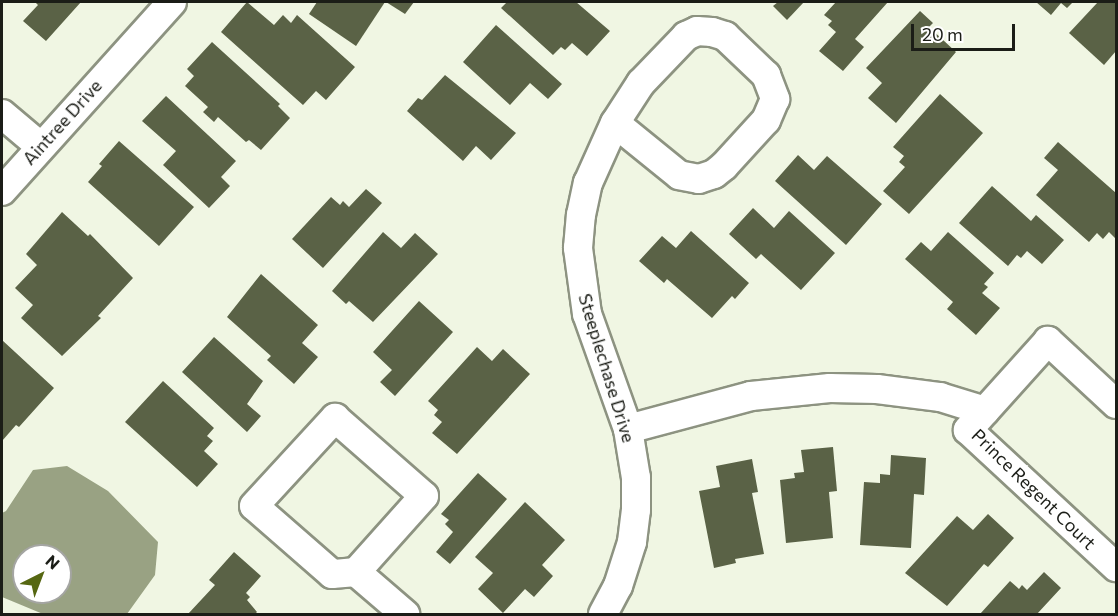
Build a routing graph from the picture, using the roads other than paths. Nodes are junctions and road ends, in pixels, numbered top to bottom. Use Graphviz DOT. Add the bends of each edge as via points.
graph roads {
  1 [pos="172,2"];
  2 [pos="2,114"];
  3 [pos="615,123"];
  4 [pos="40,146"];
  5 [pos="2,191"];
  6 [pos="1116,404"];
  7 [pos="985,411"];
  8 [pos="628,429"];
  9 [pos="1116,567"];
  10 [pos="356,572"];
  11 [pos="405,615"];
  12 [pos="603,615"];
  1 -- 4 [label="street, Aintree Drive"];
  2 -- 4 [label="street"];
  3 -- 3 [label="street, Steeplechase Drive" via="648,75 686,36 697,32 725,36 762,70 773,87 775,99 766,120 724,166 699,179 679,175"];
  3 -- 8 [label="street, Steeplechase Drive" via="588,183 580,215 578,248 587,314"];
  4 -- 5 [label="street, Aintree Drive"];
  6 -- 7 [label="street, Prince Regent Court" via="1048,341"];
  7 -- 8 [label="street, Prince Regent Court" via="940,397 830,388 751,396"];
  7 -- 9 [label="street, Prince Regent Court" via="968,430"];
  8 -- 12 [label="street, Steeplechase Drive" via="636,478 634,527 618,586"];
  10 -- 10 [label="street" via="332,574 254,506 335,418 424,496"];
  10 -- 11 [label="street"];
}
